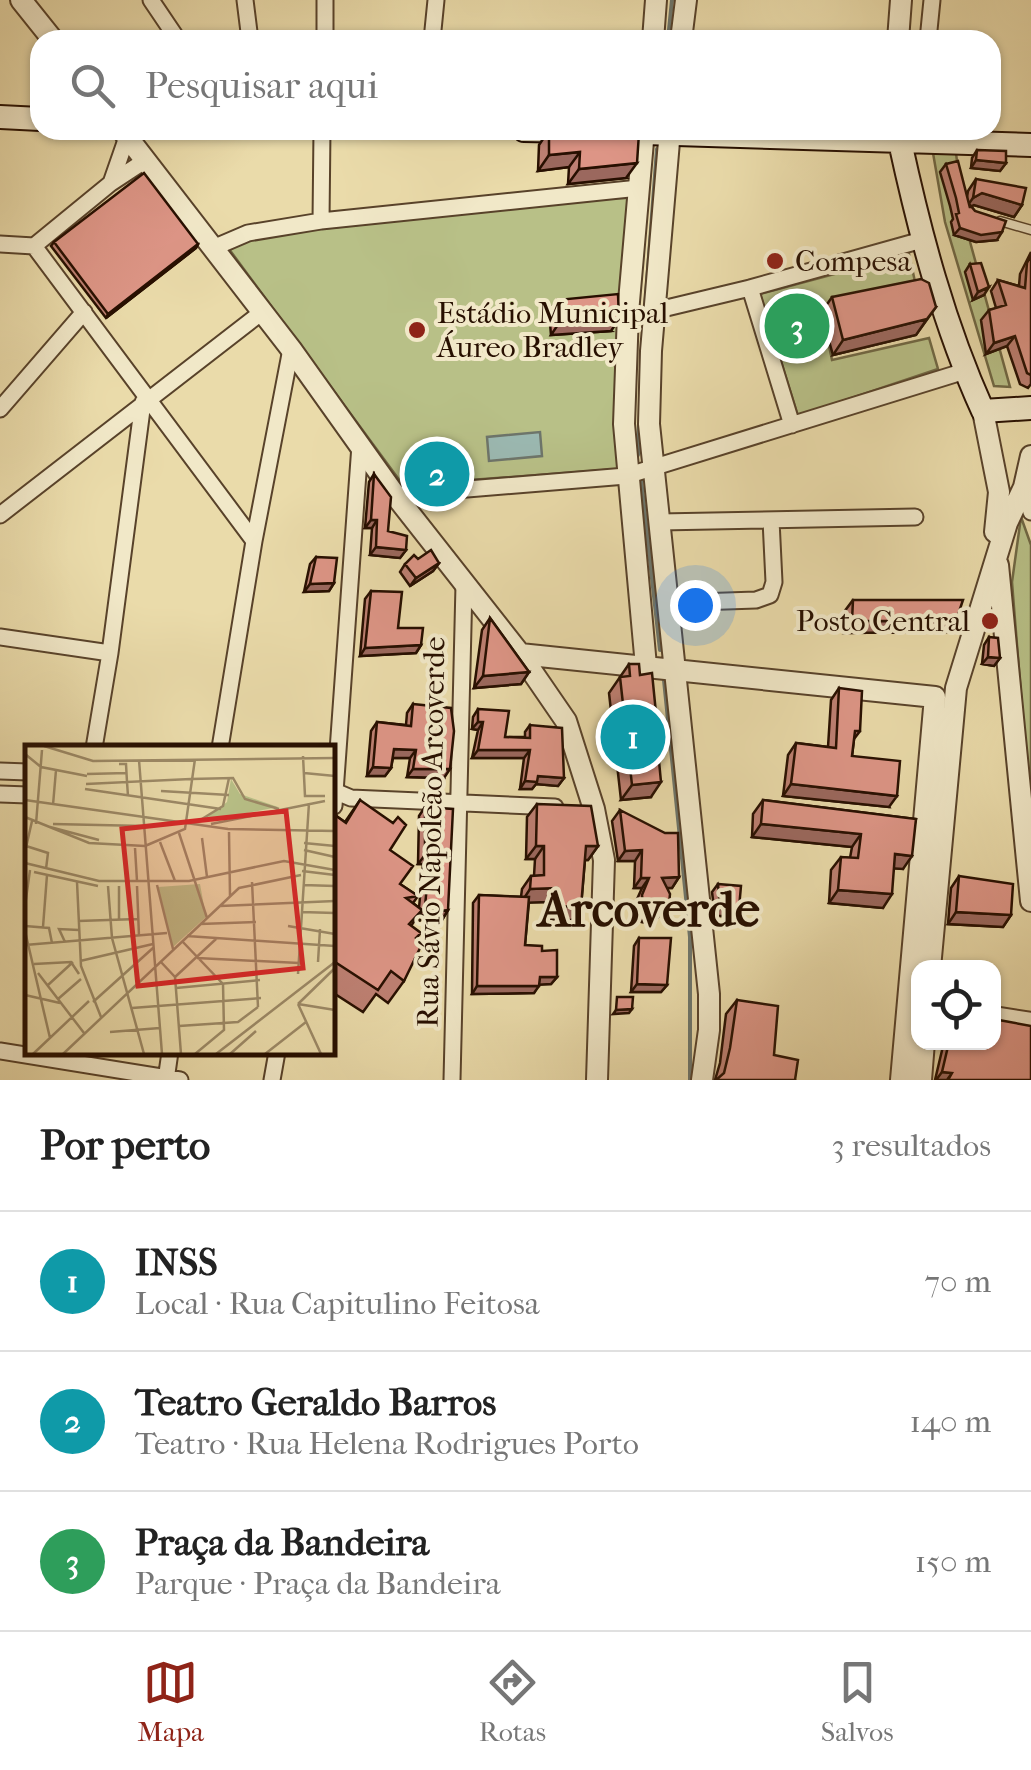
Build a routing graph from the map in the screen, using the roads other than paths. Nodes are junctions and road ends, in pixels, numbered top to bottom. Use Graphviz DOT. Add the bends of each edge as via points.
graph roads {
  1 [pos="22,0"];
  2 [pos="151,0"];
  3 [pos="245,0"];
  4 [pos="326,0"];
  5 [pos="436,0"];
  6 [pos="656,0"];
  7 [pos="686,0"];
  8 [pos="901,0"];
  9 [pos="932,0"];
  10 [pos="44,30"];
  11 [pos="171,30"];
  12 [pos="249,30"];
  13 [pos="325,30"];
  14 [pos="433,30"];
  15 [pos="654,30"];
  16 [pos="682,30"];
  17 [pos="899,30"];
  18 [pos="929,30"];
  19 [pos="0,117"];
  20 [pos="30,118"];
  21 [pos="122,140"];
  22 [pos="130,140"];
  23 [pos="322,140"];
  24 [pos="643,140"];
  25 [pos="668,140"];
  26 [pos="900,140"];
  27 [pos="967,140"];
  28 [pos="1031,146"];
  29 [pos="146,160"];
  30 [pos="110,183"];
  31 [pos="639,188"];
  32 [pos="987,217"];
  33 [pos="321,221"];
  34 [pos="1031,230"];
  35 [pos="922,240"];
  36 [pos="0,244"];
  37 [pos="34,246"];
  38 [pos="213,248"];
  39 [pos="750,288"];
  40 [pos="654,310"];
  41 [pos="84,312"];
  42 [pos="262,312"];
  43 [pos="292,350"];
  44 [pos="964,370"];
  45 [pos="146,400"];
  46 [pos="1031,408"];
  47 [pos="0,409"];
  48 [pos="983,411"];
  49 [pos="792,425"];
  50 [pos="360,445"];
  51 [pos="1031,456"];
  52 [pos="653,469"];
  53 [pos="626,476"];
  54 [pos="1024,487"];
  55 [pos="395,494"];
  56 [pos="1031,512"];
  57 [pos="0,515"];
  58 [pos="914,517"];
  59 [pos="771,520"];
  60 [pos="660,522"];
  61 [pos="254,542"];
  62 [pos="997,556"];
  63 [pos="464,585"];
  64 [pos="667,604"];
  65 [pos="0,637"];
  66 [pos="110,654"];
  67 [pos="520,654"];
  68 [pos="646,666"];
  69 [pos="674,668"];
  70 [pos="935,697"];
  71 [pos="950,726"];
  72 [pos="95,745"];
  73 [pos="220,745"];
  74 [pos="0,771"];
  75 [pos="25,772"];
  76 [pos="0,794"];
  77 [pos="25,795"];
  78 [pos="337,798"];
  79 [pos="460,804"];
  80 [pos="594,808"];
  81 [pos="933,816"];
  82 [pos="1031,901"];
  83 [pos="930,960"];
  84 [pos="1001,1018"];
  85 [pos="1031,1023"];
  86 [pos="923,1050"];
  87 [pos="0,1051"];
  88 [pos="25,1054"];
  89 [pos="276,1055"];
  90 [pos="42,1056"];
  91 [pos="171,1079"];
  92 [pos="272,1080"];
  93 [pos="452,1080"];
  94 [pos="596,1080"];
  95 [pos="702,1080"];
  96 [pos="901,1080"];
  97 [pos="921,1080"];
  1 -- 10 [label="street"];
  2 -- 11 [label="street"];
  3 -- 12 [label="street"];
  4 -- 13 [label="street"];
  5 -- 14 [label="street"];
  6 -- 15 [label="street"];
  7 -- 16 [label="street"];
  8 -- 17 [label="street"];
  9 -- 18 [label="street"];
  19 -- 20 [label="main road"];
  21 -- 30 [label="street"];
  22 -- 29 [label="street"];
  23 -- 33 [label="street"];
  24 -- 31 [label="street"];
  25 -- 40 [label="street"];
  26 -- 35 [label="main road"];
  27 -- 28 [label="main road"];
  29 -- 30 [label="street"];
  29 -- 38 [label="street"];
  30 -- 37 [label="street"];
  31 -- 33 [label="street"];
  31 -- 53 [label="street" via="624,386"];
  32 -- 34 [label="lane"];
  33 -- 38 [label="street" via="248,233"];
  35 -- 39 [label="street"];
  35 -- 44 [label="main road"];
  36 -- 37 [label="street"];
  37 -- 41 [label="street"];
  38 -- 42 [label="street"];
  39 -- 40 [label="street"];
  39 -- 49 [label="street"];
  40 -- 52 [label="street" via="648,392"];
  41 -- 45 [label="street"];
  41 -- 47 [label="street"];
  42 -- 43 [label="street"];
  42 -- 45 [label="street"];
  43 -- 50 [label="street"];
  43 -- 61 [label="street"];
  44 -- 48 [label="main road"];
  44 -- 49 [label="street"];
  45 -- 57 [label="street"];
  45 -- 61 [label="street"];
  45 -- 66 [label="street"];
  46 -- 48 [label="main road"];
  48 -- 70 [label="street" via="998,520 967,623"];
  49 -- 52 [label="street"];
  50 -- 55 [label="street"];
  50 -- 78 [label="street"];
  51 -- 54 [label="street"];
  52 -- 53 [label="street"];
  52 -- 60 [label="street"];
  53 -- 55 [label="street"];
  53 -- 68 [label="street"];
  54 -- 56 [label="street"];
  54 -- 62 [label="street"];
  55 -- 63 [label="street"];
  58 -- 59 [label="street"];
  59 -- 60 [label="street"];
  59 -- 64 [label="street" via="770,596"];
  60 -- 64 [label="street"];
  61 -- 73 [label="street"];
  62 -- 71 [label="street"];
  62 -- 82 [label="street"];
  63 -- 67 [label="street"];
  63 -- 79 [label="street, Rua Sávio Napoleão Arcoverde"];
  64 -- 69 [label="street"];
  65 -- 66 [label="street"];
  66 -- 72 [label="street"];
  67 -- 68 [label="street"];
  67 -- 80 [label="street" via="566,721"];
  68 -- 69 [label="street"];
  69 -- 70 [label="street"];
  69 -- 95 [label="street" via="708,994"];
  70 -- 71 [label="street"];
  70 -- 81 [label="street"];
  71 -- 81 [label="street"];
  74 -- 75 [label="street"];
  76 -- 77 [label="street"];
  78 -- 79 [label="street"];
  79 -- 80 [label="street"];
  79 -- 93 [label="street, Rua Sávio Napoleão Arcoverde"];
  80 -- 94 [label="street" via="604,860"];
  81 -- 83 [label="street"];
  81 -- 96 [label="street"];
  84 -- 85 [label="street"];
  86 -- 97 [label="street"];
  87 -- 88 [label="street"];
  89 -- 92 [label="street"];
  90 -- 91 [label="street"];
}
